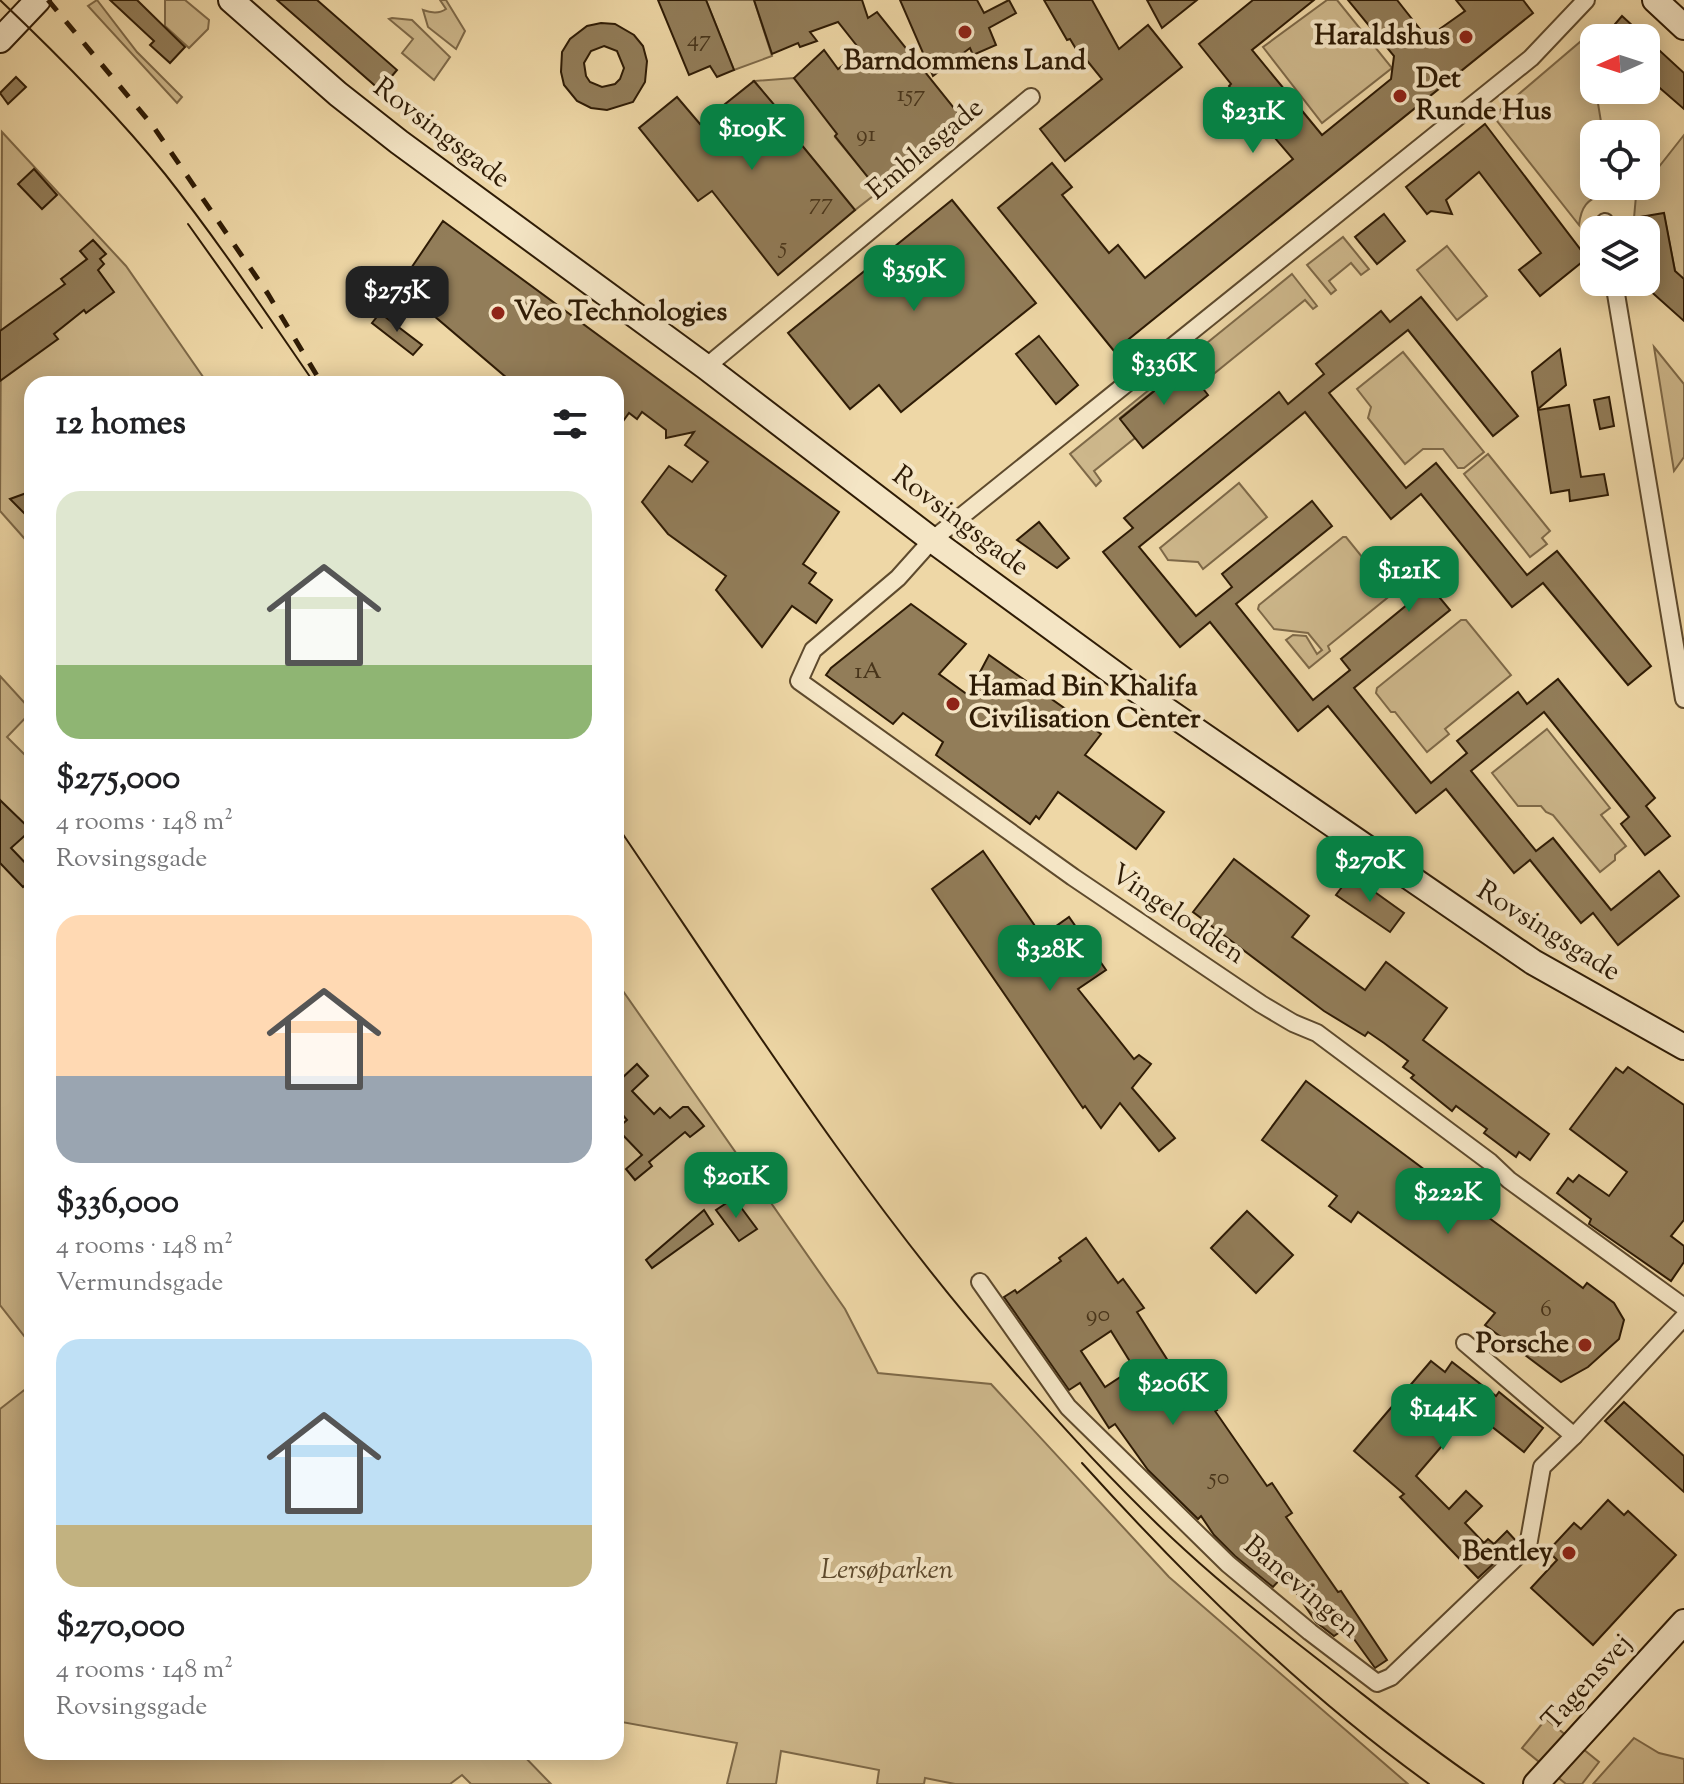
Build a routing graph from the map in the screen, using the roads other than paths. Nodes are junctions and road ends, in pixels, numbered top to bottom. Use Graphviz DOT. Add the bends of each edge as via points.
graph roads {
  1 [pos="38,0"];
  2 [pos="231,0"];
  3 [pos="1586,0"];
  4 [pos="1655,0"];
  5 [pos="1684,27"];
  6 [pos="0,40"];
  7 [pos="1031,97"];
  8 [pos="1616,296"];
  9 [pos="706,367"];
  10 [pos="932,540"];
  11 [pos="1684,699"];
  12 [pos="1684,1047"];
  13 [pos="980,1282"];
  14 [pos="1684,1307"];
  15 [pos="1684,1317"];
  16 [pos="1465,1343"];
  17 [pos="1574,1436"];
  18 [pos="1684,1622"];
  19 [pos="1536,1784"];
  1 -- 6 [label="street"];
  2 -- 9 [label="street, Rovsingsgade" via="399,142"];
  3 -- 10 [label="street" via="1531,58"];
  4 -- 5 [label="street"];
  7 -- 9 [label="street, Emblasgade"];
  8 -- 11 [label="street"];
  9 -- 10 [label="street, Rovsingsgade"];
  10 -- 12 [label="street, Rovsingsgade" via="1161,707 1533,962"];
  10 -- 14 [label="street, Vingelodden" via="898,578 813,650 799,681 1073,877 1293,1023 1317,1033"];
  13 -- 17 [label="street, Banevingen" via="1068,1407 1228,1564 1377,1683 1391,1677 1528,1546 1542,1467"];
  15 -- 17 [label="street, Banevingen"];
  16 -- 17 [label="street"];
  18 -- 19 [label="street, Tagensvej"];
}
